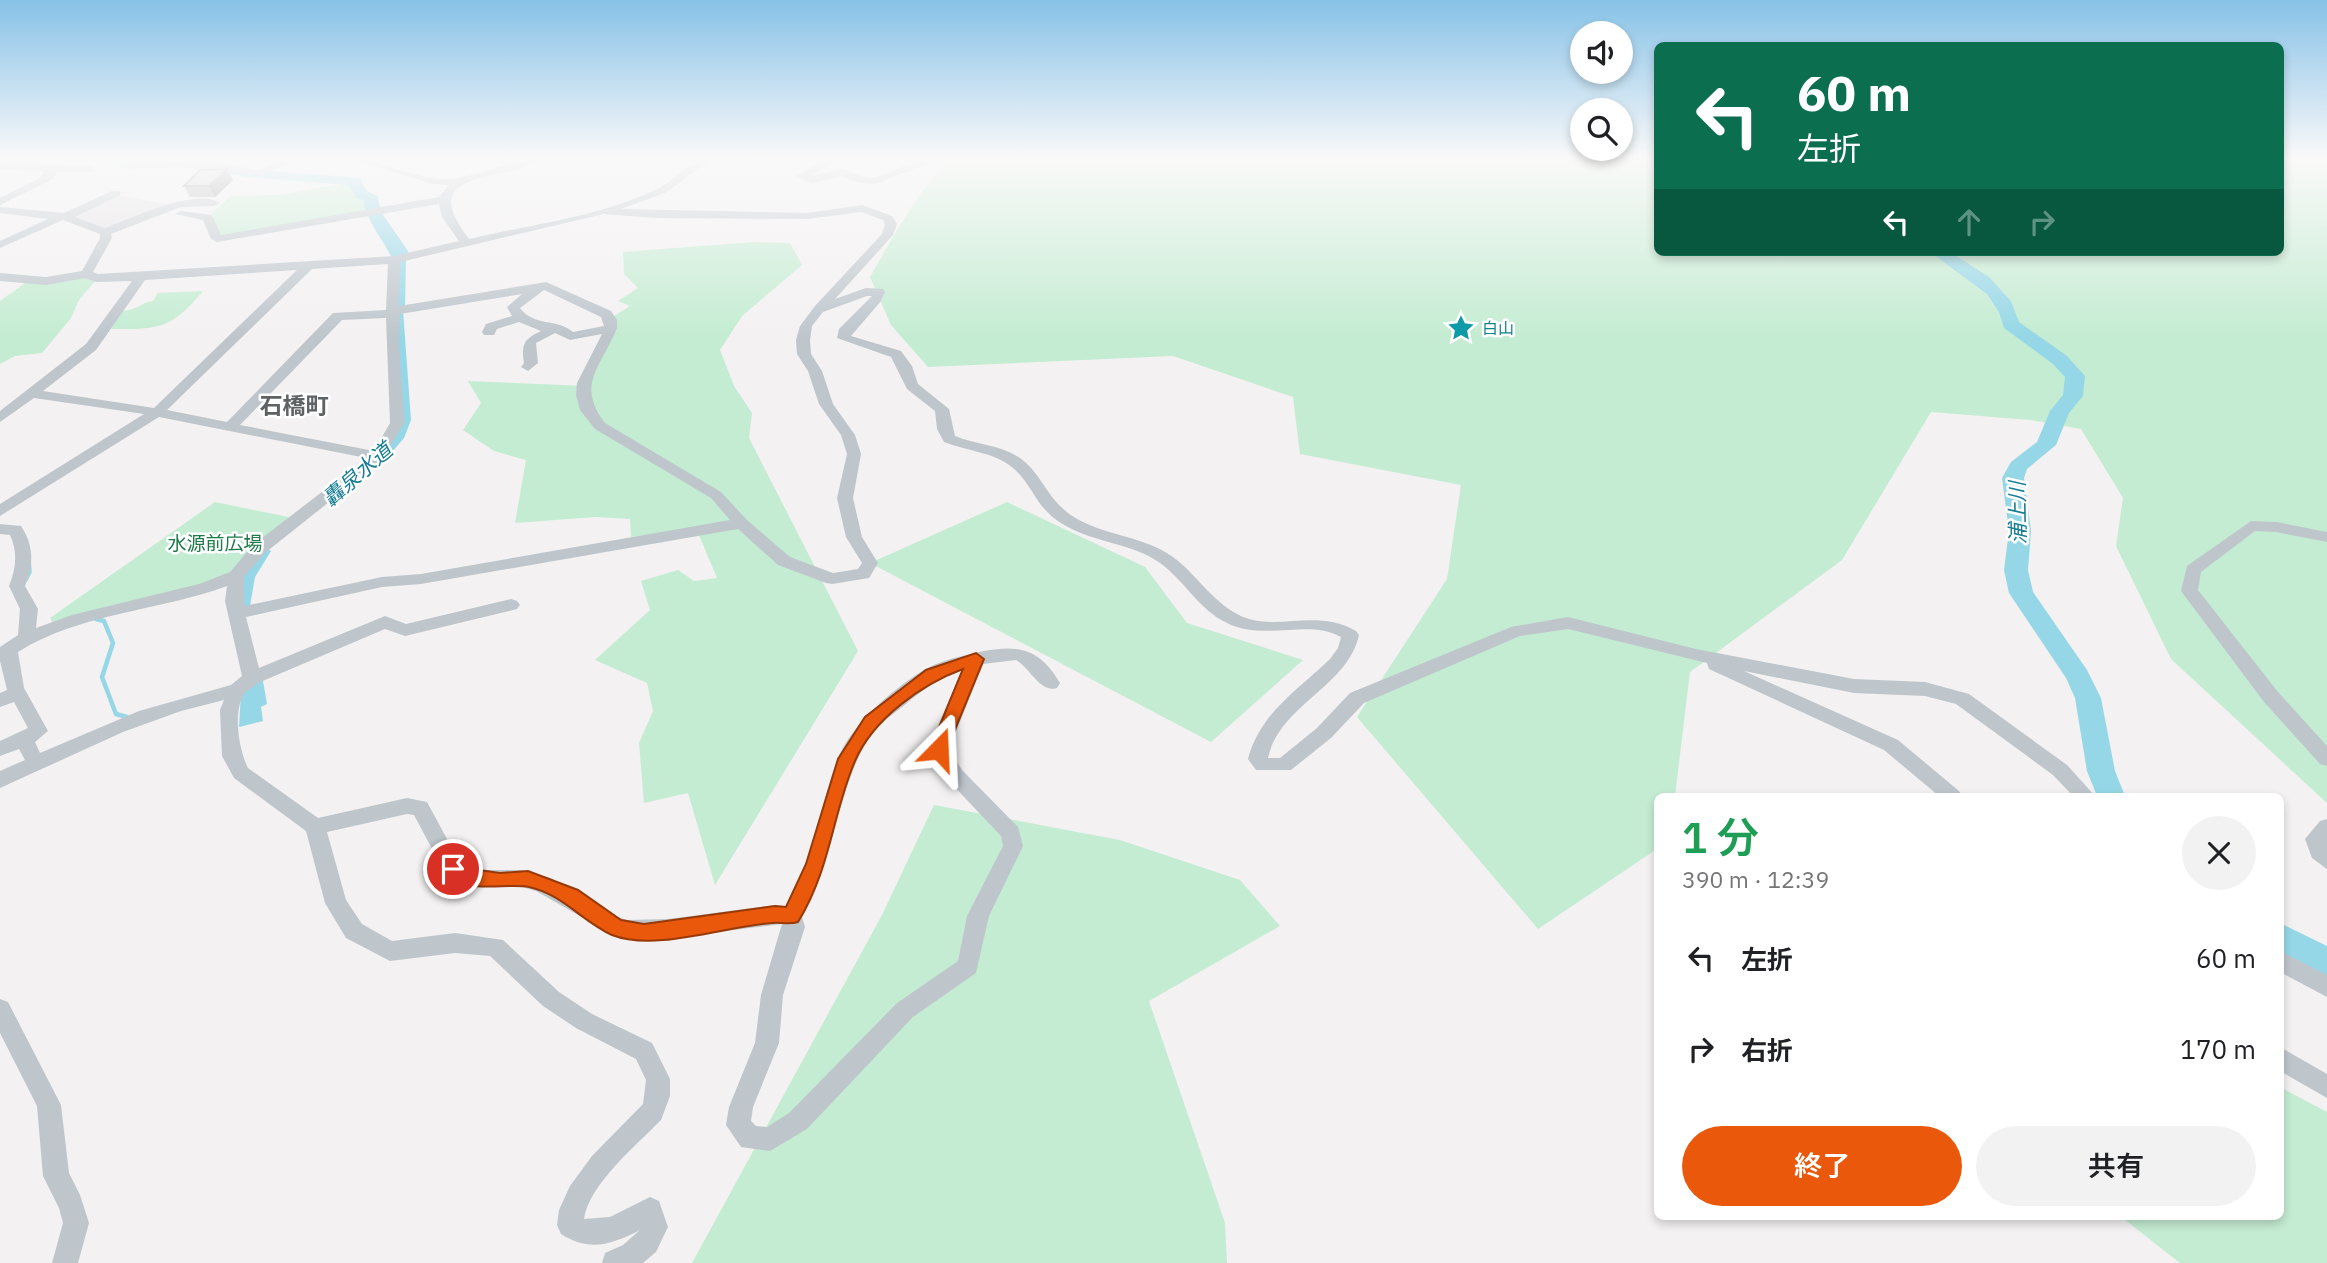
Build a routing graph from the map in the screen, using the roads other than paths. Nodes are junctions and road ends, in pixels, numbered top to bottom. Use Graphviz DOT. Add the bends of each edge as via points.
graph roads {
  1 [pos="59,219"];
  2 [pos="69,219"];
  3 [pos="141,219"];
  4 [pos="209,219"];
  5 [pos="333,219"];
  6 [pos="450,219"];
  7 [pos="571,219"];
  8 [pos="888,219"];
  9 [pos="43,226"];
  10 [pos="18,228"];
  11 [pos="106,232"];
  12 [pos="467,244"];
  13 [pos="5,248"];
  14 [pos="394,260"];
  15 [pos="307,267"];
  16 [pos="86,274"];
  17 [pos="0,277"];
  18 [pos="141,277"];
  19 [pos="537,288"];
  20 [pos="819,309"];
  21 [pos="394,313"];
  22 [pos="521,317"];
  23 [pos="611,328"];
  24 [pos="550,331"];
  25 [pos="489,332"];
  26 [pos="527,367"];
  27 [pos="32,394"];
  28 [pos="156,413"];
  29 [pos="0,418"];
  30 [pos="230,427"];
  31 [pos="378,456"];
  32 [pos="0,511"];
  33 [pos="741,523"];
  34 [pos="0,529"];
  35 [pos="2327,537"];
  36 [pos="236,576"];
  37 [pos="511,605"];
  38 [pos="237,613"];
  39 [pos="27,639"];
  40 [pos="5,654"];
  41 [pos="1696,655"];
  42 [pos="976,659"];
  43 [pos="1051,683"];
  44 [pos="244,684"];
  45 [pos="9,697"];
  46 [pos="24,739"];
  47 [pos="0,749"];
  48 [pos="2327,759"];
  49 [pos="36,763"];
  50 [pos="0,780"];
  51 [pos="1948,793"];
  52 [pos="2082,793"];
  53 [pos="315,827"];
  54 [pos="2327,827"];
  55 [pos="2327,860"];
  56 [pos="791,916"];
  57 [pos="2284,963"];
  58 [pos="2327,986"];
  59 [pos="0,1009"];
  60 [pos="2284,1060"];
  61 [pos="2327,1087"];
  62 [pos="65,1263"];
  63 [pos="615,1263"];
  1 -- 9 [label="street"];
  2 -- 11 [label="street"];
  3 -- 11 [label="street"];
  4 -- 5 [label="street" via="217,239"];
  6 -- 12 [label="street"];
  7 -- 12 [label="street"];
  8 -- 20 [label="street" via="887,235"];
  9 -- 10 [label="street"];
  9 -- 13 [label="street"];
  11 -- 16 [label="street"];
  12 -- 14 [label="street"];
  14 -- 15 [label="street"];
  14 -- 21 [label="street"];
  15 -- 18 [label="street"];
  15 -- 28 [label="street"];
  16 -- 17 [label="street" via="46,281"];
  16 -- 18 [label="street"];
  18 -- 27 [label="street" via="91,347"];
  19 -- 21 [label="street"];
  19 -- 22 [label="street" via="513,307"];
  19 -- 23 [label="street" via="554,288 606,314"];
  20 -- 33 [label="street" via="806,326 804,354 826,404 848,435 854,454 845,498 854,537 870,563 863,574 832,579 784,561"];
  20 -- 41 [label="street" via="866,292 879,292 844,332 844,338 896,354 912,386 942,409 949,439 1016,462 1045,503 1076,525 1164,558 1218,611 1242,624 1327,625 1350,635 1350,644 1335,665 1285,708 1268,730 1259,746 1258,759 1263,765 1284,765 1357,698 1517,631 1568,623"];
  21 -- 30 [label="street" via="338,316"];
  21 -- 31 [label="street" via="397,424"];
  22 -- 24 [label="street"];
  22 -- 25 [label="street" via="491,327"];
  23 -- 24 [label="street" via="570,336"];
  23 -- 33 [label="street" via="585,378 583,400 589,415 620,439 691,477 716,495"];
  24 -- 26 [label="street" via="531,341"];
  27 -- 28 [label="street" via="78,397"];
  27 -- 29 [label="street"];
  28 -- 30 [label="street"];
  28 -- 32 [label="street"];
  30 -- 31 [label="street"];
  31 -- 36 [label="street" via="259,549"];
  33 -- 38 [label="street" via="382,582"];
  34 -- 39 [label="street" via="19,534 26,568 18,586 29,609"];
  35 -- 48 [label="street" via="2251,526 2193,570 2189,591 2270,697"];
  36 -- 38 [label="street"];
  36 -- 39 [label="street" via="72,621"];
  37 -- 44 [label="street" via="405,630 385,622"];
  38 -- 44 [label="street"];
  39 -- 40 [label="street"];
  40 -- 45 [label="street"];
  41 -- 51 [label="street" via="1891,745"];
  41 -- 52 [label="street" via="1854,685 1925,689 1962,699 2060,770"];
  42 -- 43 [label="street" via="1013,652 1032,659"];
  42 -- 56 [label="street" via="932,674 871,722 847,759 816,864"];
  42 -- 56 [label="street" via="939,749 955,775 1011,833 1013,846 978,916 968,966 905,1010 798,1121 770,1139 750,1138 738,1125 741,1107 768,1043 772,995 794,927"];
  44 -- 49 [label="street" via="127,721"];
  44 -- 53 [label="street" via="229,710 232,756 241,773"];
  45 -- 46 [label="street" via="39,731"];
  46 -- 47 [label="street"];
  46 -- 49 [label="street"];
  49 -- 50 [label="street"];
  53 -- 56 [label="street" via="407,806 420,808 453,869 461,875 500,881 528,879 571,896 617,928 644,932 775,914"];
  53 -- 63 [label="street" via="336,903 354,931 390,951 455,943 495,947 551,999 644,1051 657,1079 652,1111 578,1194 570,1211 570,1225 581,1234 599,1235 649,1210 656,1219 655,1230 644,1246"];
  54 -- 55 [label="street" via="2315,839"];
  57 -- 58 [label="street"];
  59 -- 62 [label="street" via="50,1105 56,1176 76,1223"];
  60 -- 61 [label="street"];
}
